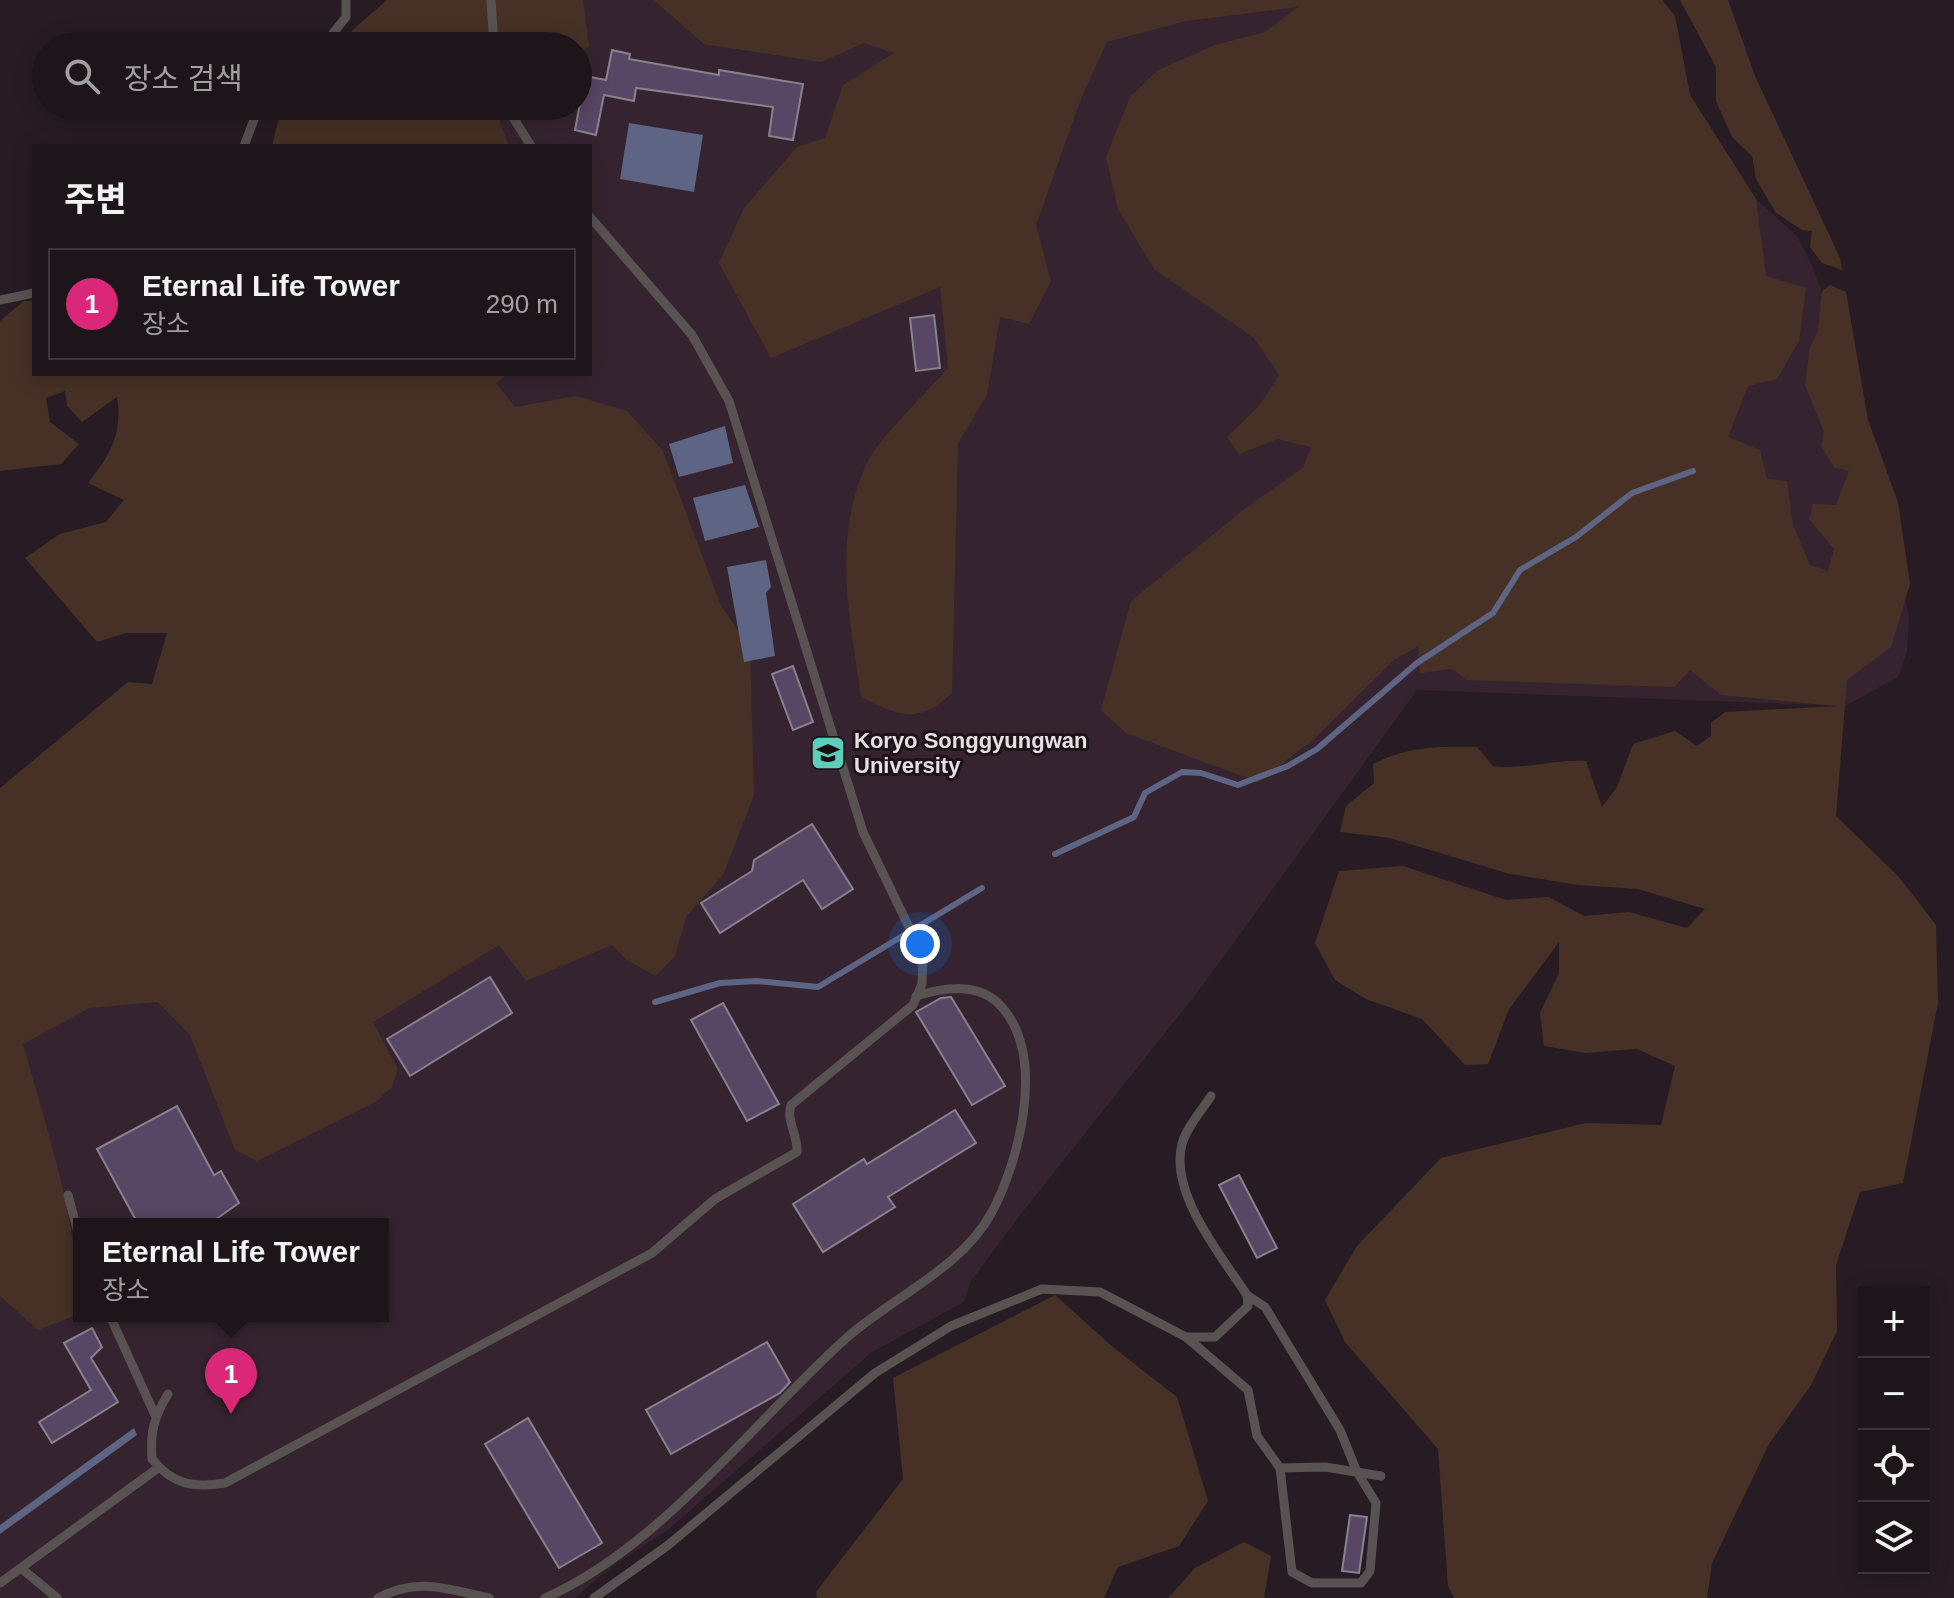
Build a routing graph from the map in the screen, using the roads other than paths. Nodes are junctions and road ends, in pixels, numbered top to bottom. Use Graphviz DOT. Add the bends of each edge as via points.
graph roads {
  1 [pos="346,0"];
  2 [pos="491,0"];
  3 [pos="334,32"];
  4 [pos="493,32"];
  5 [pos="254,120"];
  6 [pos="515,120"];
  7 [pos="245,144"];
  8 [pos="530,144"];
  9 [pos="592,219"];
  10 [pos="32,293"];
  11 [pos="0,300"];
  12 [pos="916,996"];
  13 [pos="1211,1096"];
  14 [pos="68,1195"];
  15 [pos="74,1218"];
  16 [pos="1247,1295"];
  17 [pos="113,1322"];
  18 [pos="1186,1337"];
  19 [pos="168,1394"];
  20 [pos="155,1415"];
  21 [pos="158,1468"];
  22 [pos="1280,1468"];
  23 [pos="1357,1472"];
  24 [pos="1381,1476"];
  25 [pos="21,1568"];
  26 [pos="0,1583"];
  27 [pos="57,1598"];
  28 [pos="378,1598"];
  29 [pos="489,1598"];
  30 [pos="545,1598"];
  31 [pos="594,1598"];
  1 -- 3 [label="lane" via="346,17"];
  2 -- 4 [label="lane"];
  5 -- 7 [label="lane"];
  6 -- 8 [label="lane"];
  9 -- 12 [label="lane" via="692,335 729,401 863,832 923,956"];
  10 -- 11 [label="lane"];
  12 -- 21 [label="lane" via="913,1005 791,1105 788,1117 797,1152 715,1199 652,1253 225,1483 177,1482"];
  12 -- 30 [label="lane" via="949,986 982,992 1008,1013 1020,1042 1027,1092 1019,1139 992,1212 963,1251 843,1341 659,1522 573,1586"];
  13 -- 16 [label="lane" via="1182,1144 1183,1178 1193,1212"];
  14 -- 15 [label="lane"];
  16 -- 18 [label="lane" via="1248,1306 1215,1337"];
  16 -- 23 [label="lane" via="1265,1307 1340,1430"];
  17 -- 20 [label="lane"];
  18 -- 22 [label="lane" via="1248,1390 1257,1436"];
  18 -- 31 [label="lane" via="1100,1292 1042,1289 951,1326 875,1373 667,1546"];
  19 -- 20 [label="lane"];
  20 -- 21 [label="lane" via="151,1447"];
  21 -- 25 [label="lane"];
  22 -- 23 [label="lane"];
  22 -- 23 [label="lane" via="1292,1572 1312,1583 1361,1583 1370,1571 1376,1503"];
  23 -- 24 [label="lane"];
  25 -- 26 [label="lane"];
  25 -- 27 [label="lane"];
  28 -- 29 [label="lane" via="422,1584"];
}
